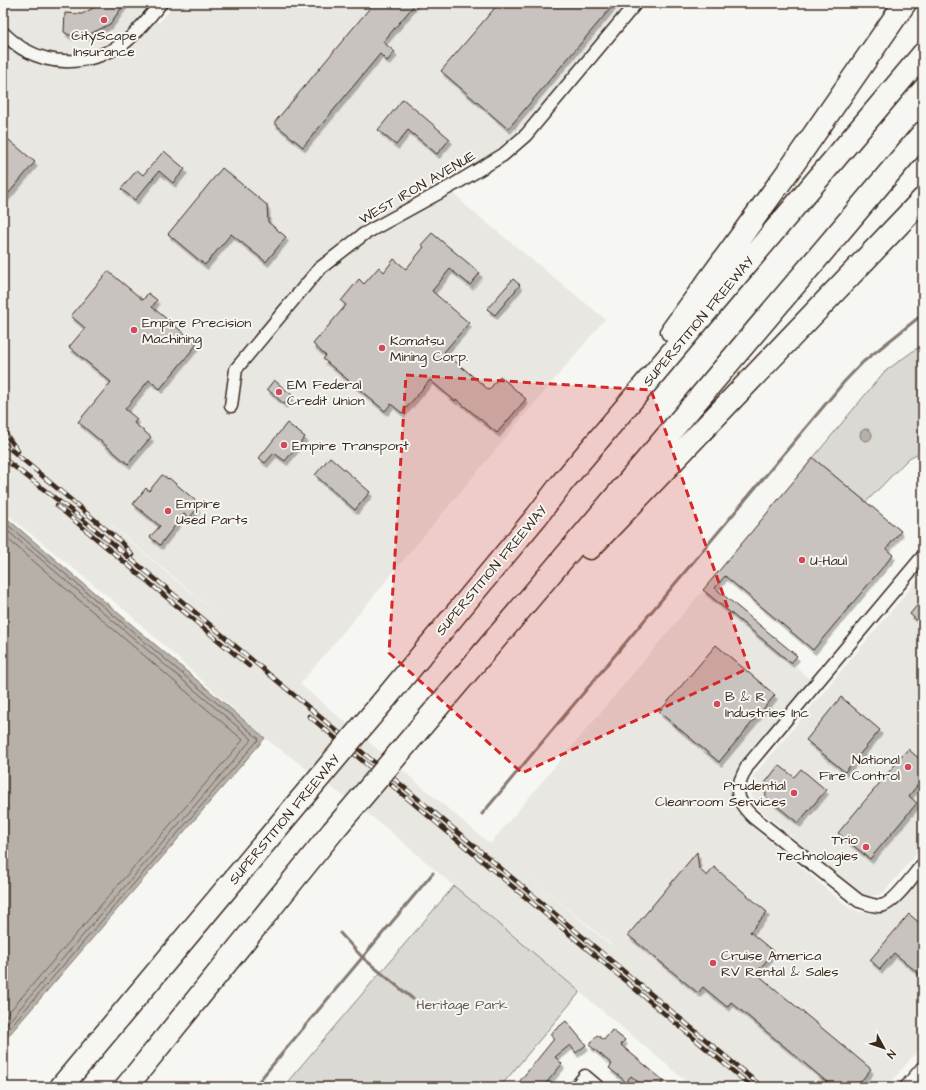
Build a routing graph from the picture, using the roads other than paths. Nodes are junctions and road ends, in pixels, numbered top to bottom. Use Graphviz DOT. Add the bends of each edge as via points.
graph roads {
  1 [pos="161,3"];
  2 [pos="636,3"];
  3 [pos="905,3"];
  4 [pos="3,33"];
  5 [pos="923,54"];
  6 [pos="923,133"];
  7 [pos="923,199"];
  8 [pos="231,406"];
  9 [pos="562,483"];
  10 [pos="923,556"];
  11 [pos="415,734"];
  12 [pos="923,864"];
  13 [pos="213,904"];
  14 [pos="923,1067"];
  15 [pos="44,1087"];
  16 [pos="61,1087"];
  17 [pos="126,1087"];
  18 [pos="576,1087"];
  19 [pos="598,1087"];
  20 [pos="906,1087"];
  1 -- 4 [label="street" via="125,43 97,57 74,62 49,60 24,50"];
  2 -- 8 [label="street, WEST IRON AVENUE" via="526,135 503,155 364,234 319,269 236,369"];
  3 -- 9 [label="highway" via="792,166"];
  5 -- 9 [label="highway, SUPERSTITION FREEWAY"];
  6 -- 11 [label="highway"];
  7 -- 11 [label="highway"];
  9 -- 13 [label="highway, SUPERSTITION FREEWAY, bridge"];
  10 -- 12 [label="street" via="748,765 737,792 743,807 753,817 859,901 883,906 895,898"];
  11 -- 17 [label="highway, bridge" via="333,831"];
  13 -- 15 [label="highway"];
  13 -- 16 [label="highway, SUPERSTITION FREEWAY"];
  14 -- 20 [label="street"];
  18 -- 19 [label="street" via="585,1076"];
}
